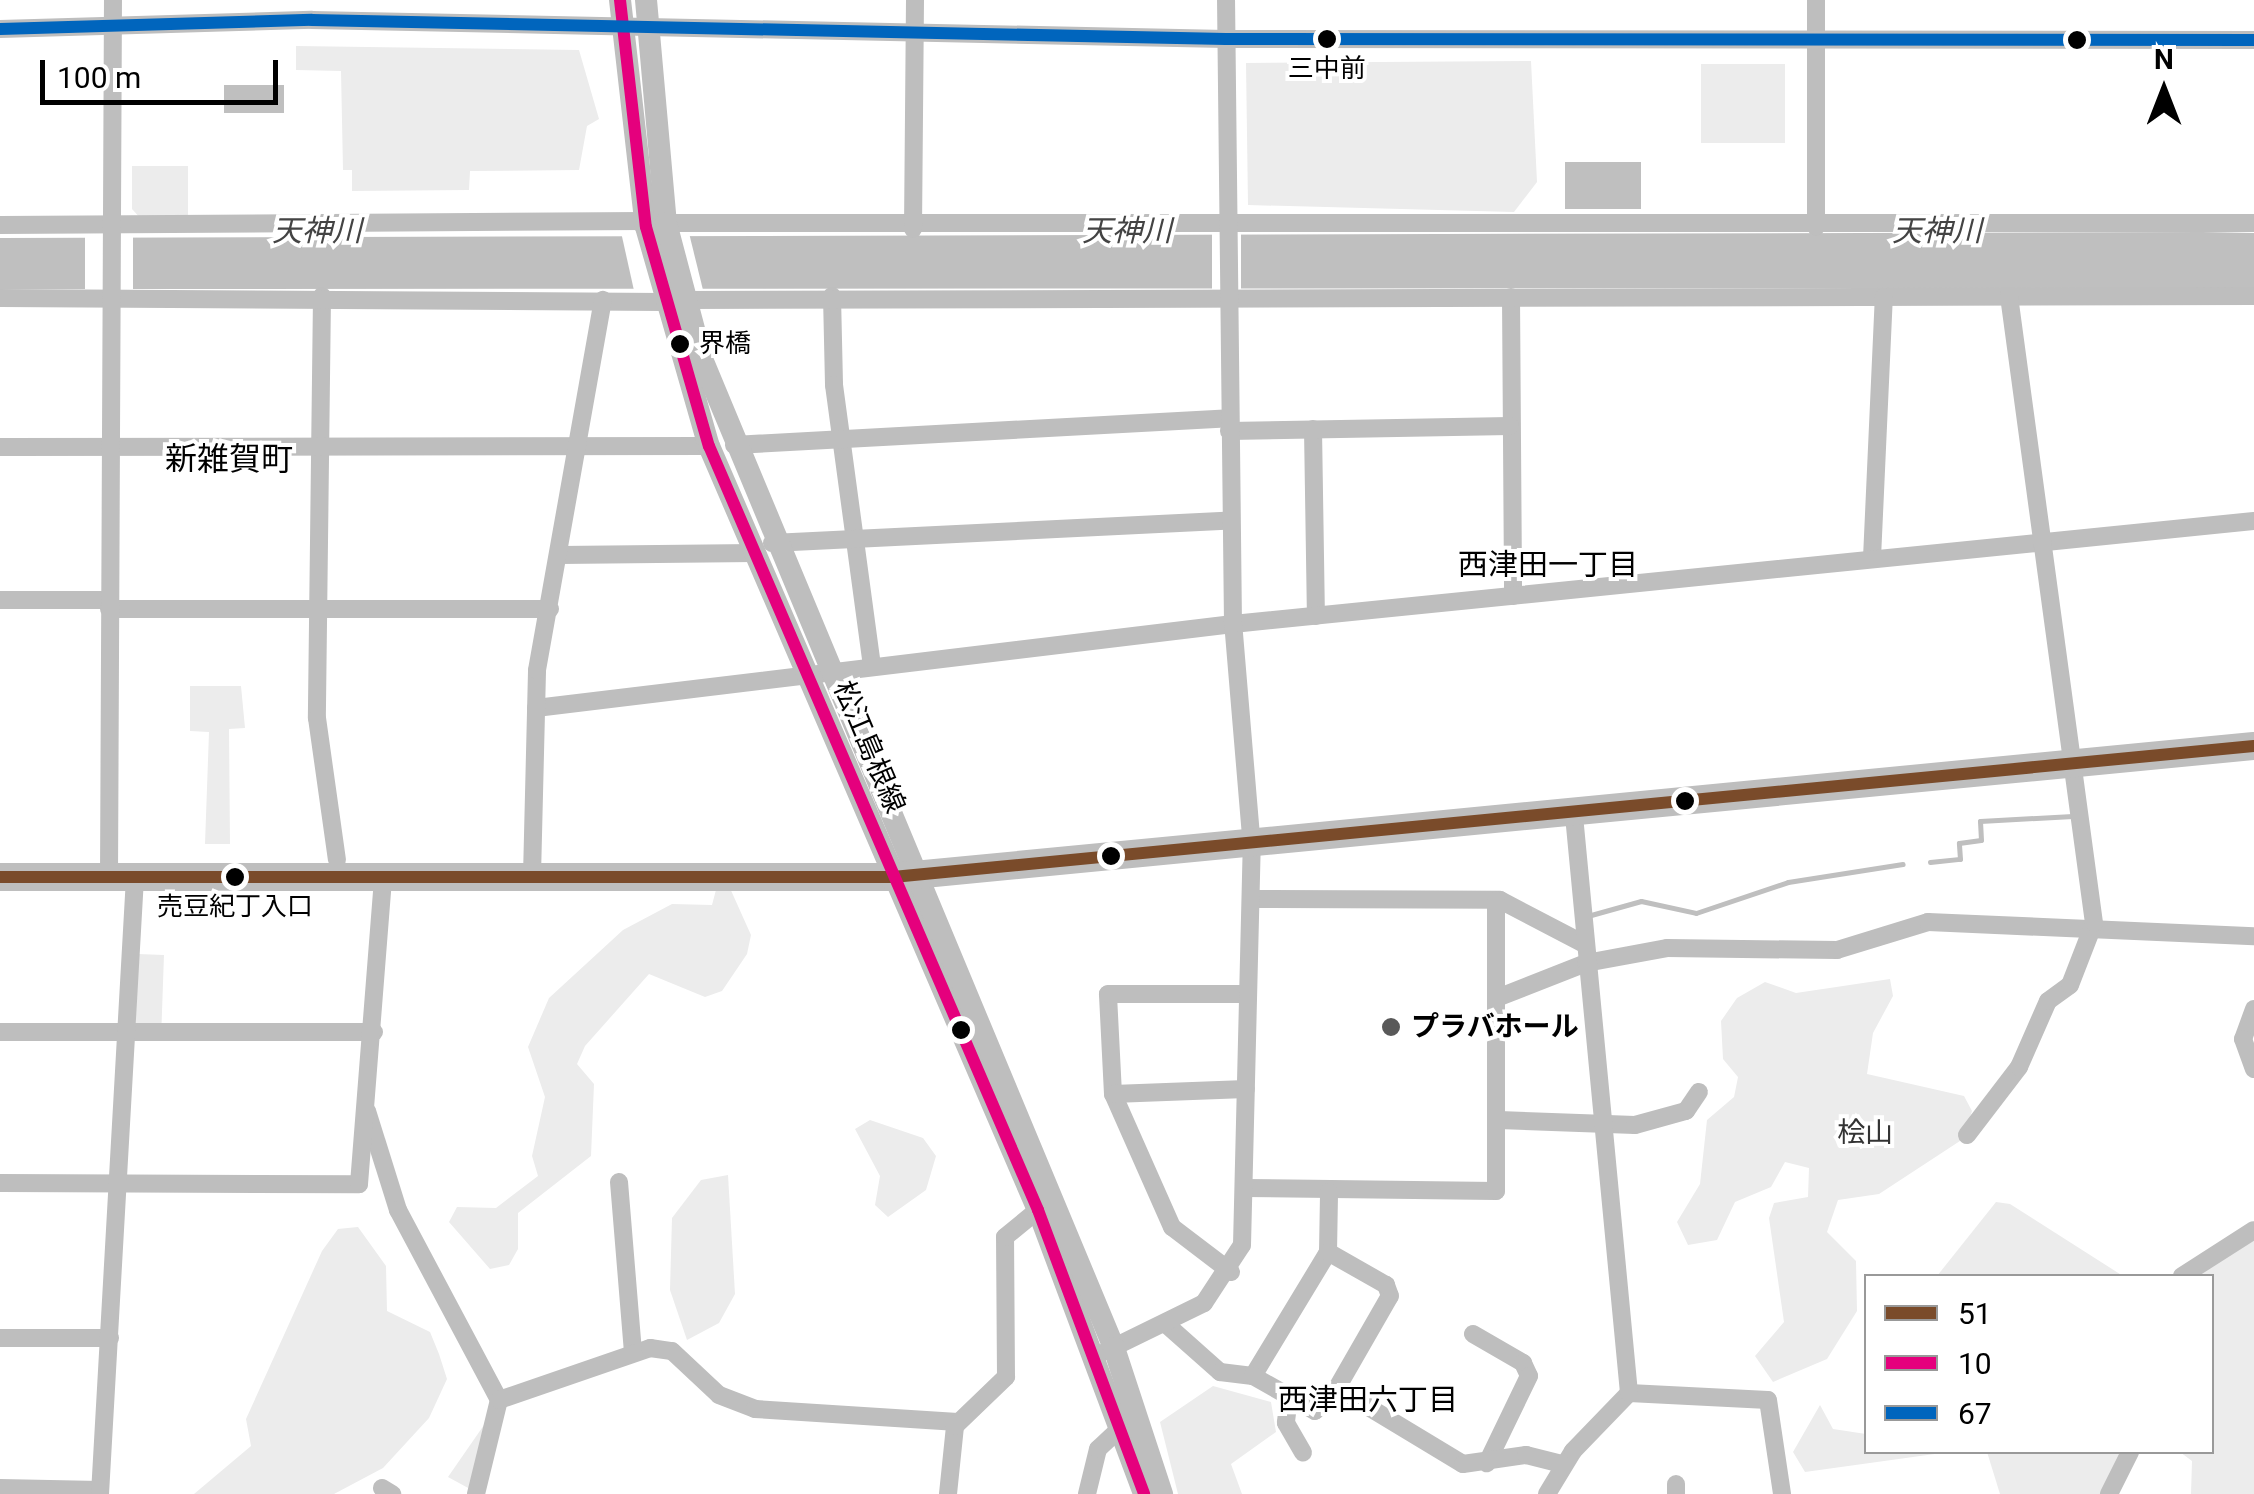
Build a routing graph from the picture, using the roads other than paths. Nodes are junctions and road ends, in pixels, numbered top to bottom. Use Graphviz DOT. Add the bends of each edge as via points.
graph roads {
  1 [pos="114,0"];
  2 [pos="312,0"];
  3 [pos="620,0"];
  4 [pos="646,0"];
  5 [pos="914,0"];
  6 [pos="1226,0"];
  7 [pos="1816,0"];
  8 [pos="312,20"];
  9 [pos="114,22"];
  10 [pos="622,28"];
  11 [pos="650,28"];
  12 [pos="0,30"];
  13 [pos="914,34"];
  14 [pos="1226,39"];
  15 [pos="1815,40"];
  16 [pos="2254,40"];
  17 [pos="2254,223"];
  18 [pos="656,225"];
  19 [pos="0,226"];
  20 [pos="1228,226"];
  21 [pos="110,227"];
  22 [pos="1816,227"];
  23 [pos="913,229"];
  24 [pos="322,296"];
  25 [pos="832,296"];
  26 [pos="1228,296"];
  27 [pos="2009,296"];
  28 [pos="2254,296"];
  29 [pos="1512,297"];
  30 [pos="0,298"];
  31 [pos="110,298"];
  32 [pos="673,298"];
  33 [pos="1884,298"];
  34 [pos="603,300"];
  35 [pos="1229,424"];
  36 [pos="1510,426"];
  37 [pos="1313,429"];
  38 [pos="841,438"];
  39 [pos="734,445"];
  40 [pos="323,446"];
  41 [pos="710,446"];
  42 [pos="110,447"];
  43 [pos="0,448"];
  44 [pos="582,448"];
  45 [pos="1230,520"];
  46 [pos="2254,521"];
  47 [pos="857,540"];
  48 [pos="2043,540"];
  49 [pos="764,548"];
  50 [pos="560,555"];
  51 [pos="1872,558"];
  52 [pos="1513,596"];
  53 [pos="0,600"];
  54 [pos="110,604"];
  55 [pos="322,607"];
  56 [pos="550,609"];
  57 [pos="1316,616"];
  58 [pos="1233,624"];
  59 [pos="872,665"];
  60 [pos="817,673"];
  61 [pos="536,708"];
  62 [pos="2254,746"];
  63 [pos="2076,764"];
  64 [pos="1574,815"];
  65 [pos="1252,848"];
  66 [pos="0,859"];
  67 [pos="337,860"];
  68 [pos="532,868"];
  69 [pos="899,871"];
  70 [pos="118,872"];
  71 [pos="0,877"];
  72 [pos="384,877"];
  73 [pos="1250,899"];
  74 [pos="1496,900"];
  75 [pos="2094,923"];
  76 [pos="2254,936"];
  77 [pos="1585,954"];
  78 [pos="1248,994"];
  79 [pos="1497,998"];
  80 [pos="2254,1009"];
  81 [pos="0,1032"];
  82 [pos="128,1032"];
  83 [pos="374,1032"];
  84 [pos="2254,1069"];
  85 [pos="1246,1089"];
  86 [pos="1699,1092"];
  87 [pos="1113,1094"];
  88 [pos="365,1106"];
  89 [pos="1499,1120"];
  90 [pos="1605,1127"];
  91 [pos="1967,1135"];
  92 [pos="0,1182"];
  93 [pos="620,1182"];
  94 [pos="117,1183"];
  95 [pos="1244,1188"];
  96 [pos="1329,1192"];
  97 [pos="1038,1210"];
  98 [pos="2254,1230"];
  99 [pos="1328,1252"];
  100 [pos="1231,1272"];
  101 [pos="2185,1274"];
  102 [pos="1166,1325"];
  103 [pos="1473,1334"];
  104 [pos="0,1338"];
  105 [pos="110,1338"];
  106 [pos="632,1352"];
  107 [pos="1105,1352"];
  108 [pos="1253,1376"];
  109 [pos="1337,1388"];
  110 [pos="1629,1394"];
  111 [pos="1288,1397"];
  112 [pos="499,1400"];
  113 [pos="958,1422"];
  114 [pos="1122,1426"];
  115 [pos="1302,1452"];
  116 [pos="2129,1454"];
  117 [pos="1487,1462"];
  118 [pos="1563,1464"];
  119 [pos="0,1488"];
  120 [pos="100,1492"];
  121 [pos="476,1494"];
  122 [pos="948,1494"];
  123 [pos="1086,1494"];
  124 [pos="1144,1494"];
  125 [pos="1162,1494"];
  126 [pos="1547,1494"];
  127 [pos="1782,1494"];
  128 [pos="2110,1494"];
  1 -- 9 [label="street"];
  2 -- 8 [label="street"];
  3 -- 10 [label="main road, 松江島根線"];
  4 -- 11 [label="main road, 松江島根線"];
  5 -- 13 [label="street"];
  6 -- 14 [label="street"];
  7 -- 15 [label="street"];
  8 -- 9 [label="street"];
  8 -- 10 [label="street"];
  9 -- 12 [label="street"];
  9 -- 21 [label="street"];
  10 -- 11 [label="street"];
  10 -- 18 [label="main road, 松江島根線"];
  11 -- 13 [label="street"];
  11 -- 18 [label="main road, 松江島根線"];
  13 -- 14 [label="street"];
  13 -- 23 [label="street"];
  14 -- 15 [label="street"];
  14 -- 20 [label="street"];
  15 -- 16 [label="street"];
  15 -- 22 [label="street"];
  17 -- 22 [label="street"];
  18 -- 21 [label="street"];
  18 -- 23 [label="street"];
  18 -- 32 [label="main road, 松江島根線"];
  19 -- 21 [label="street"];
  20 -- 22 [label="street"];
  20 -- 23 [label="street"];
  20 -- 26 [label="street"];
  21 -- 31 [label="street"];
  24 -- 31 [label="street"];
  24 -- 34 [label="street"];
  24 -- 40 [label="street"];
  25 -- 26 [label="street"];
  25 -- 32 [label="street"];
  25 -- 38 [label="street"];
  26 -- 29 [label="street"];
  26 -- 35 [label="street"];
  27 -- 28 [label="street"];
  27 -- 33 [label="street"];
  27 -- 48 [label="street"];
  29 -- 33 [label="street"];
  29 -- 36 [label="street"];
  30 -- 31 [label="street"];
  31 -- 42 [label="street"];
  32 -- 34 [label="street"];
  32 -- 39 [label="main road, 松江島根線"];
  32 -- 41 [label="main road, 松江島根線"];
  33 -- 51 [label="street"];
  34 -- 44 [label="street"];
  35 -- 37 [label="street"];
  35 -- 38 [label="street"];
  35 -- 45 [label="street"];
  36 -- 37 [label="street"];
  36 -- 52 [label="street"];
  37 -- 57 [label="street"];
  38 -- 39 [label="street"];
  38 -- 47 [label="street"];
  39 -- 49 [label="main road, 松江島根線"];
  40 -- 42 [label="street"];
  40 -- 44 [label="street"];
  40 -- 55 [label="street"];
  41 -- 44 [label="street"];
  41 -- 49 [label="main road, 松江島根線"];
  42 -- 43 [label="street"];
  42 -- 54 [label="street"];
  44 -- 50 [label="street"];
  45 -- 47 [label="street"];
  45 -- 58 [label="street"];
  46 -- 48 [label="street"];
  47 -- 49 [label="street"];
  47 -- 59 [label="street"];
  48 -- 51 [label="street"];
  48 -- 63 [label="street"];
  49 -- 50 [label="street"];
  49 -- 60 [label="main road, 松江島根線"];
  50 -- 56 [label="street"];
  51 -- 52 [label="street"];
  52 -- 57 [label="street"];
  53 -- 54 [label="street"];
  54 -- 55 [label="street"];
  54 -- 70 [label="street"];
  55 -- 56 [label="street"];
  55 -- 67 [label="street" via="318,755"];
  56 -- 61 [label="street"];
  57 -- 58 [label="street"];
  58 -- 59 [label="street"];
  58 -- 65 [label="street"];
  59 -- 60 [label="street"];
  60 -- 61 [label="street"];
  60 -- 69 [label="main road, 松江島根線"];
  60 -- 69 [label="main road, 松江島根線"];
  61 -- 68 [label="street"];
  62 -- 63 [label="highway"];
  63 -- 64 [label="highway"];
  63 -- 75 [label="street"];
  64 -- 65 [label="highway"];
  64 -- 77 [label="street"];
  65 -- 69 [label="highway"];
  65 -- 73 [label="street"];
  66 -- 70 [label="highway"];
  67 -- 68 [label="highway"];
  67 -- 70 [label="highway"];
  68 -- 69 [label="highway"];
  68 -- 72 [label="highway"];
  69 -- 97 [label="main road, 松江島根線"];
  69 -- 107 [label="main road, 松江島根線"];
  70 -- 71 [label="highway"];
  70 -- 72 [label="highway"];
  70 -- 82 [label="street"];
  72 -- 83 [label="street"];
  73 -- 74 [label="street"];
  73 -- 78 [label="street"];
  74 -- 77 [label="street"];
  74 -- 79 [label="street"];
  75 -- 76 [label="street"];
  75 -- 77 [label="street" via="1928,922 1837,950"];
  75 -- 91 [label="street" via="2070,984 2048,1000 2019,1067"];
  77 -- 79 [label="street"];
  77 -- 90 [label="street"];
  78 -- 85 [label="street"];
  78 -- 87 [label="street" via="1108,994"];
  79 -- 89 [label="street"];
  80 -- 84 [label="street" via="2244,1039"];
  81 -- 82 [label="street"];
  82 -- 83 [label="street"];
  82 -- 94 [label="street"];
  83 -- 88 [label="street"];
  85 -- 87 [label="street"];
  85 -- 95 [label="street"];
  86 -- 90 [label="street" via="1686,1111"];
  87 -- 100 [label="street" via="1172,1226"];
  88 -- 94 [label="street" via="359,1184"];
  88 -- 112 [label="street" via="398,1210"];
  89 -- 90 [label="street"];
  89 -- 96 [label="street" via="1496,1190"];
  90 -- 110 [label="street"];
  92 -- 94 [label="street"];
  93 -- 106 [label="street"];
  94 -- 105 [label="street"];
  95 -- 96 [label="street"];
  95 -- 100 [label="street" via="1242,1245"];
  96 -- 99 [label="street"];
  97 -- 107 [label="main road, 松江島根線"];
  97 -- 113 [label="street" via="1005,1237 1006,1377"];
  98 -- 101 [label="street"];
  99 -- 108 [label="street"];
  99 -- 109 [label="street" via="1386,1284 1390,1296"];
  100 -- 102 [label="street"];
  102 -- 107 [label="street"];
  102 -- 108 [label="street" via="1220,1372"];
  103 -- 117 [label="street" via="1524,1362 1529,1376"];
  104 -- 105 [label="street"];
  105 -- 120 [label="street"];
  106 -- 112 [label="street"];
  106 -- 113 [label="street" via="672,1351 719,1394 755,1409"];
  107 -- 114 [label="main road, 松江島根線"];
  107 -- 125 [label="main road, 松江島根線"];
  108 -- 111 [label="street"];
  109 -- 111 [label="street" via="1320,1411"];
  109 -- 117 [label="street" via="1463,1464"];
  110 -- 118 [label="street"];
  110 -- 127 [label="street" via="1768,1400"];
  111 -- 115 [label="street" via="1286,1424"];
  112 -- 121 [label="street"];
  113 -- 122 [label="street"];
  114 -- 123 [label="street" via="1098,1448"];
  114 -- 124 [label="main road, 松江島根線"];
  116 -- 128 [label="street"];
  117 -- 118 [label="street" via="1536,1455"];
  118 -- 126 [label="street"];
  119 -- 120 [label="street"];
}
